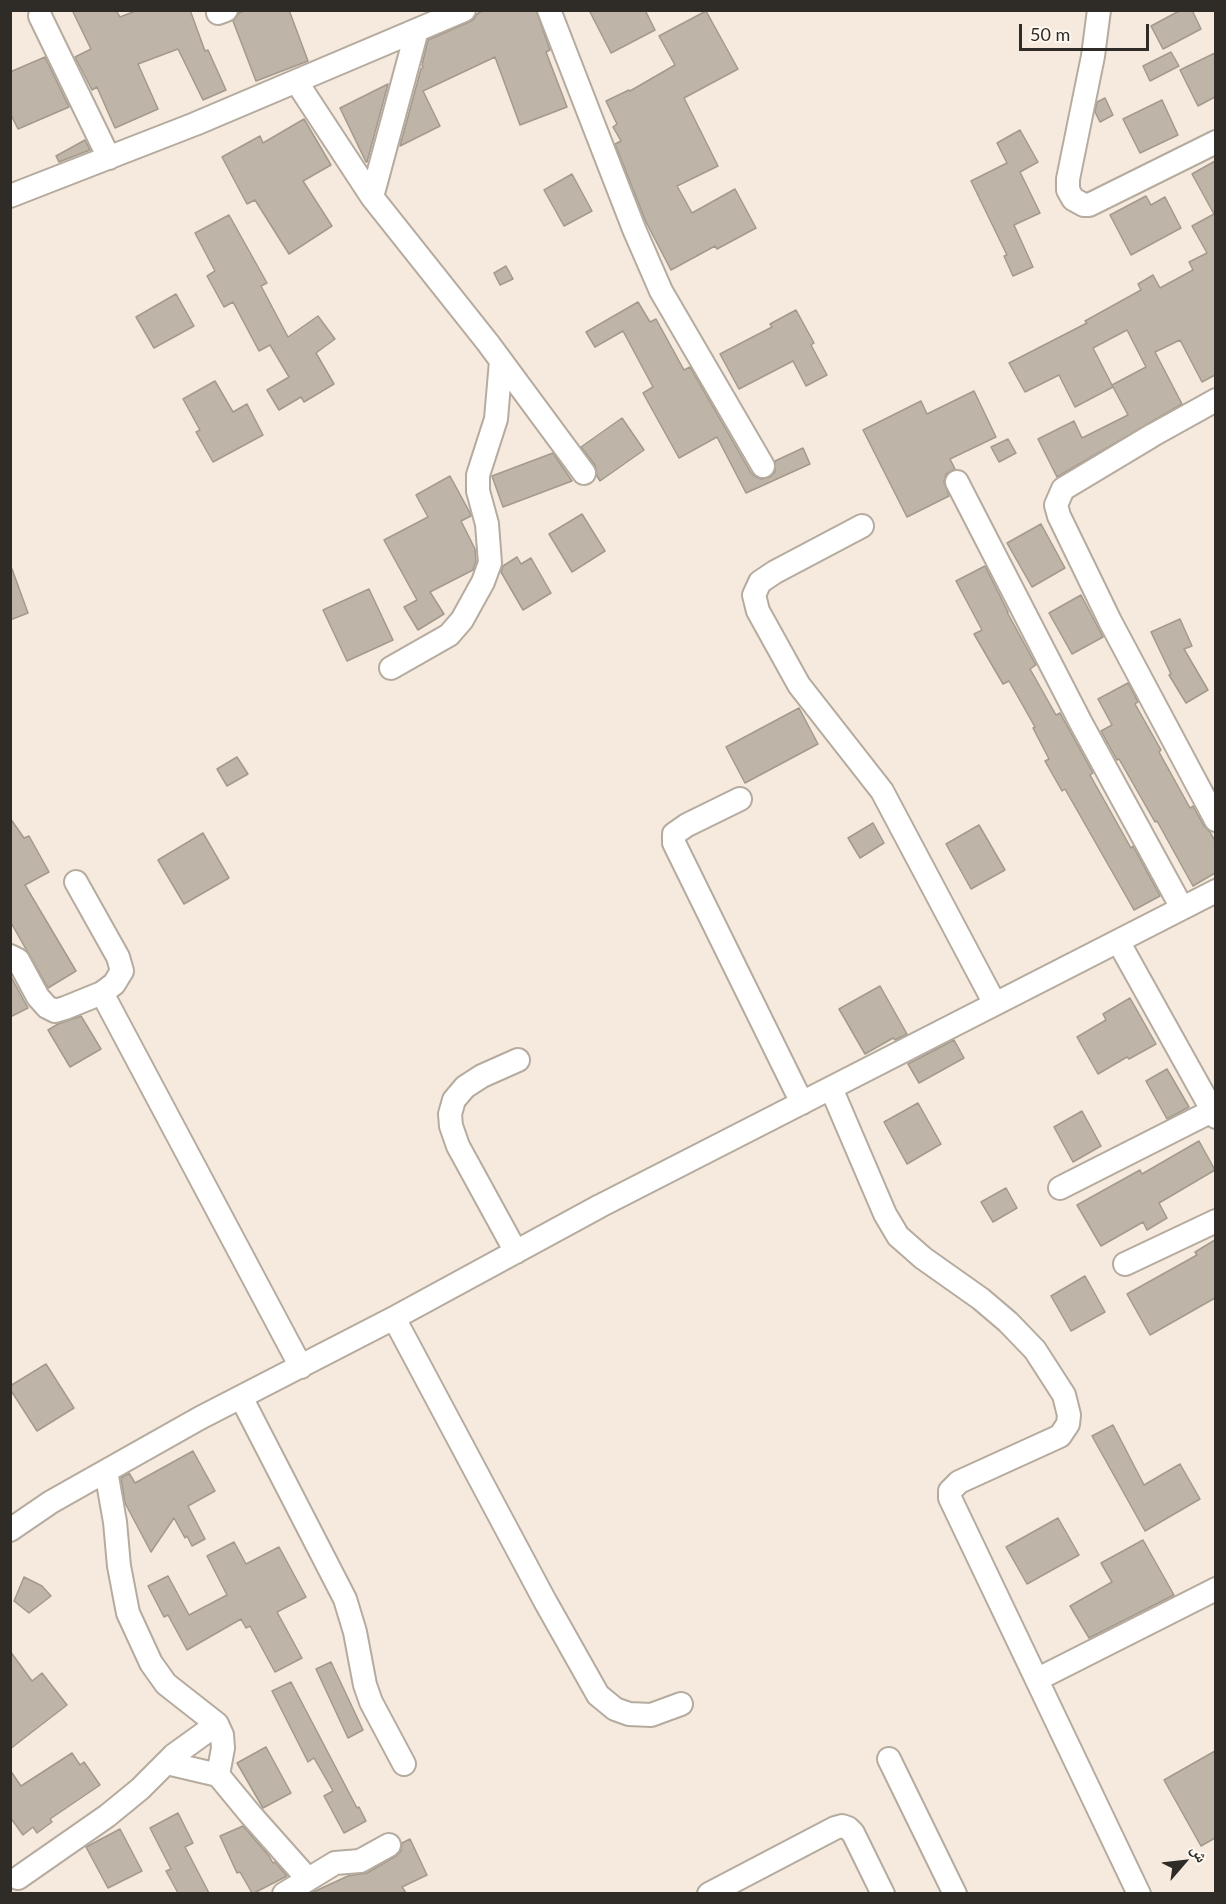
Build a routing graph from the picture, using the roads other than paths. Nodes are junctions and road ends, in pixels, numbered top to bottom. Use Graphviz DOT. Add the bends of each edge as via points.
graph roads {
  1 [pos="464,10"];
  2 [pos="549,10"];
  3 [pos="1098,10"];
  4 [pos="40,16"];
  5 [pos="417,30"];
  6 [pos="296,81"];
  7 [pos="1215,142"];
  8 [pos="109,158"];
  9 [pos="10,196"];
  10 [pos="372,197"];
  11 [pos="501,361"];
  12 [pos="1215,400"];
  13 [pos="763,466"];
  14 [pos="584,472"];
  15 [pos="957,482"];
  16 [pos="862,526"];
  17 [pos="391,668"];
  18 [pos="740,799"];
  19 [pos="1215,820"];
  20 [pos="76,882"];
  21 [pos="1215,891"];
  22 [pos="1182,908"];
  23 [pos="1118,941"];
  24 [pos="10,956"];
  25 [pos="102,993"];
  26 [pos="995,1004"];
  27 [pos="518,1060"];
  28 [pos="831,1088"];
  29 [pos="802,1103"];
  30 [pos="1214,1114"];
  31 [pos="1060,1188"];
  32 [pos="1215,1221"];
  33 [pos="516,1252"];
  34 [pos="1125,1264"];
  35 [pos="394,1318"];
  36 [pos="301,1367"];
  37 [pos="242,1397"];
  38 [pos="106,1471"];
  39 [pos="10,1530"];
  40 [pos="1215,1589"];
  41 [pos="1038,1678"];
  42 [pos="681,1704"];
  43 [pos="217,1724"];
  44 [pos="889,1760"];
  45 [pos="167,1763"];
  46 [pos="404,1764"];
  47 [pos="218,1775"];
  48 [pos="389,1845"];
  49 [pos="307,1878"];
  50 [pos="19,1879"];
  51 [pos="284,1893"];
  52 [pos="709,1893"];
  53 [pos="883,1893"];
  54 [pos="955,1893"];
  55 [pos="1140,1893"];
  1 -- 5 [label="street"];
  2 -- 13 [label="street" via="661,291"];
  3 -- 7 [label="street" via="1093,56 1068,179 1073,199 1089,205"];
  4 -- 8 [label="street"];
  5 -- 6 [label="street"];
  5 -- 10 [label="street"];
  6 -- 8 [label="street"];
  6 -- 10 [label="street"];
  8 -- 9 [label="street"];
  10 -- 11 [label="street"];
  11 -- 14 [label="street"];
  11 -- 17 [label="street" via="496,419 478,475 490,563 462,620 449,635"];
  12 -- 19 [label="street" via="1063,489 1056,505 1110,621"];
  15 -- 22 [label="street"];
  16 -- 26 [label="street" via="760,582 754,595 758,611 799,685 882,791"];
  18 -- 29 [label="street" via="687,825 674,834 674,843"];
  20 -- 25 [label="street" via="122,971"];
  21 -- 22 [label="street"];
  22 -- 23 [label="street"];
  23 -- 26 [label="street"];
  23 -- 30 [label="street"];
  24 -- 25 [label="street" via="18,960 38,997 54,1011"];
  25 -- 36 [label="street"];
  26 -- 28 [label="street"];
  27 -- 33 [label="street" via="465,1088 454,1100 450,1114 458,1146"];
  28 -- 29 [label="street"];
  28 -- 41 [label="street" via="898,1236 1008,1323 1035,1350 1064,1395 1069,1415 1060,1436 959,1482 950,1491"];
  29 -- 33 [label="street"];
  30 -- 31 [label="street"];
  32 -- 34 [label="street"];
  33 -- 35 [label="street"];
  35 -- 36 [label="street"];
  35 -- 42 [label="street" via="598,1695 615,1709 629,1714 651,1715"];
  36 -- 37 [label="street"];
  37 -- 38 [label="street"];
  37 -- 46 [label="street" via="345,1599 371,1702"];
  38 -- 39 [label="street"];
  38 -- 43 [label="street" via="128,1613 151,1663 166,1684"];
  40 -- 41 [label="street"];
  41 -- 55 [label="street"];
  43 -- 45 [label="street"];
  43 -- 47 [label="street" via="223,1748"];
  44 -- 54 [label="street"];
  45 -- 47 [label="street"];
  45 -- 50 [label="street" via="107,1816"];
  47 -- 49 [label="street"];
  48 -- 49 [label="street" via="360,1861 335,1863"];
  49 -- 51 [label="street"];
  52 -- 53 [label="street" via="842,1826 854,1833"];
}
